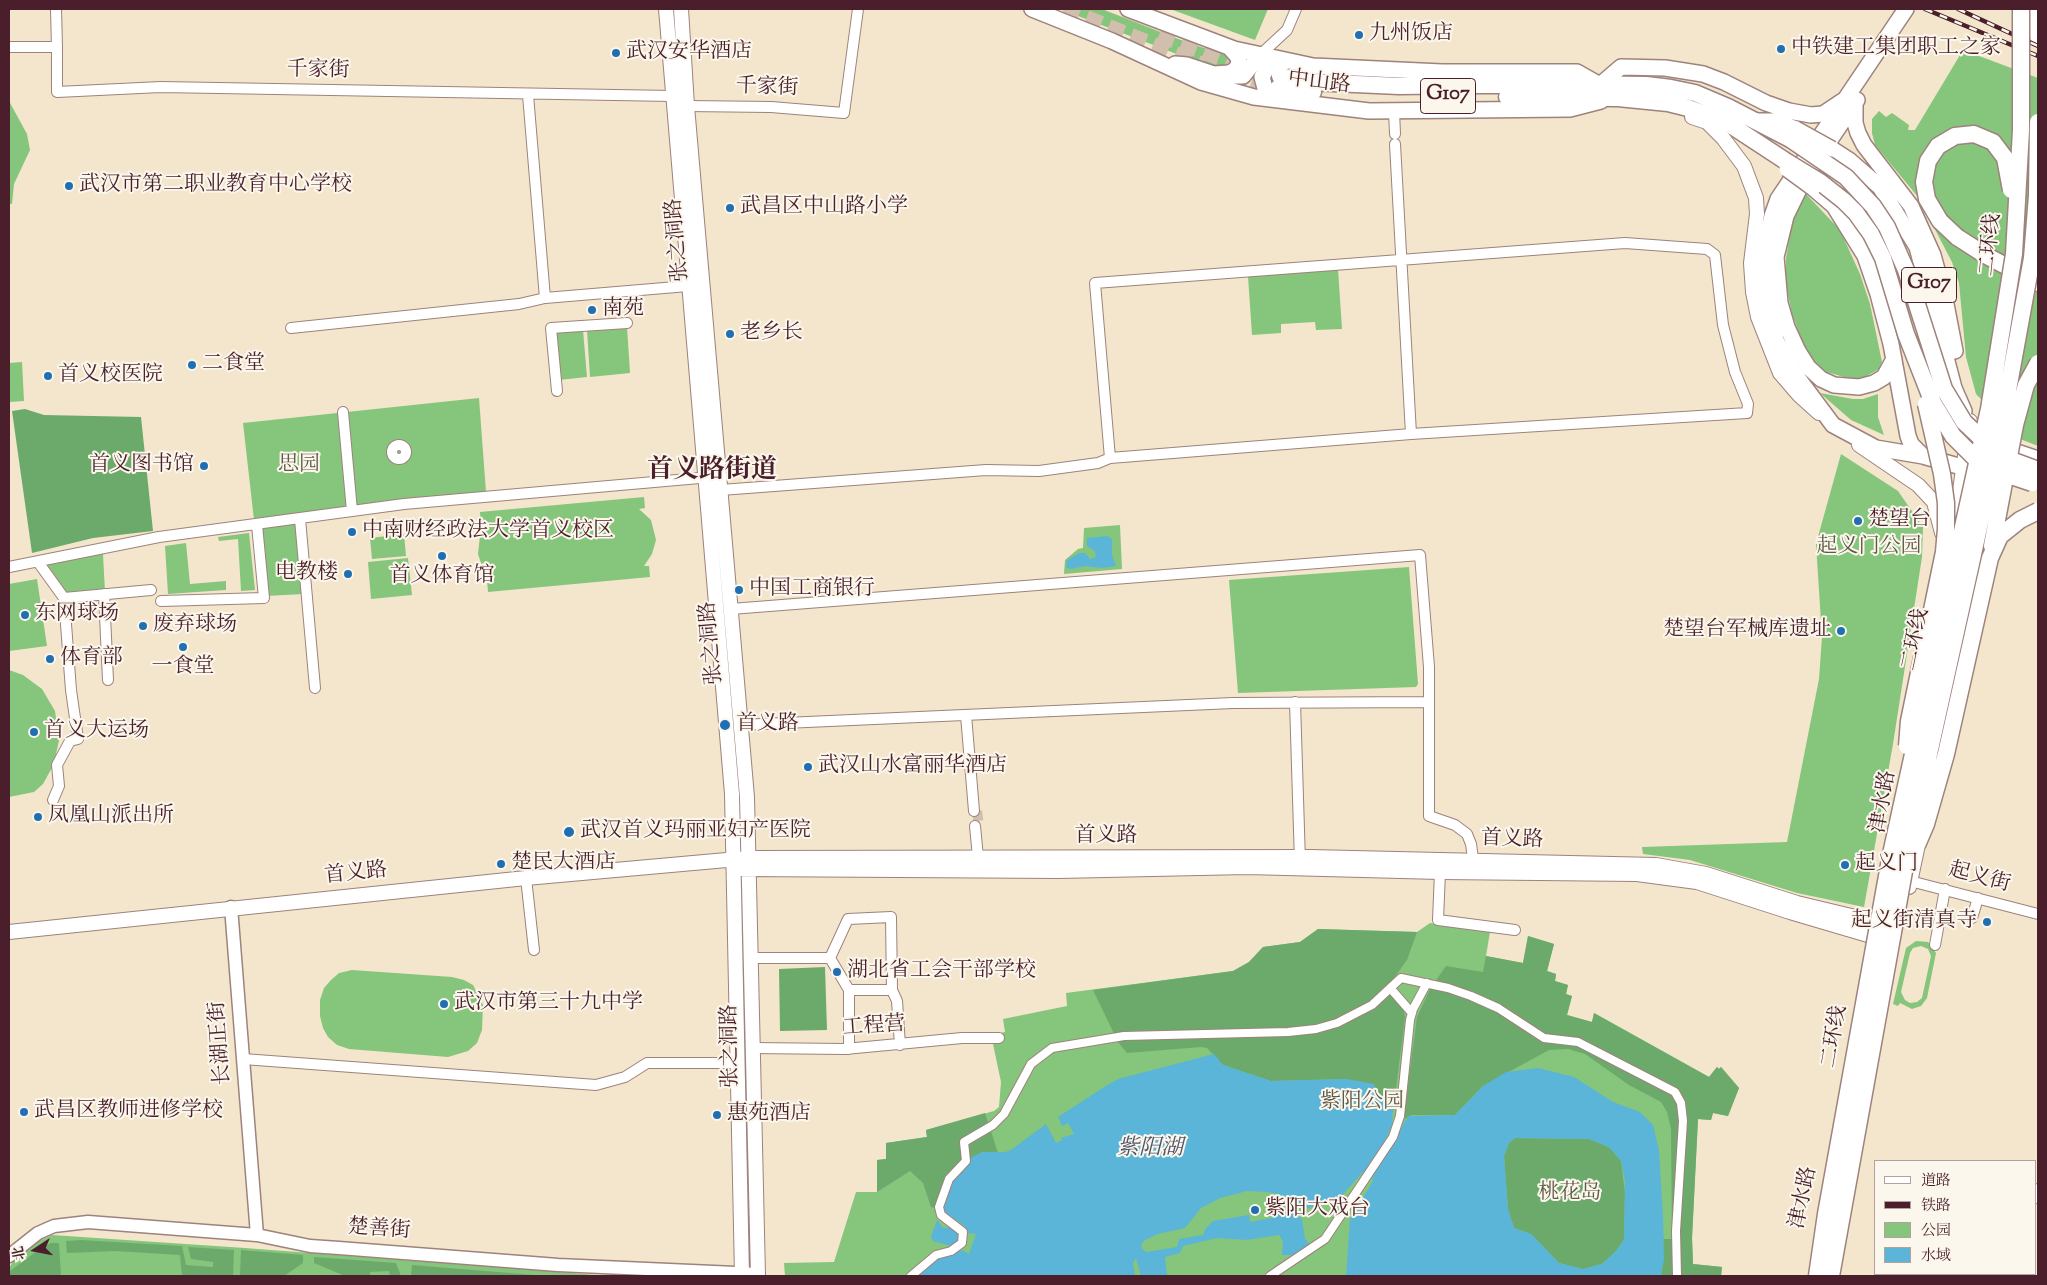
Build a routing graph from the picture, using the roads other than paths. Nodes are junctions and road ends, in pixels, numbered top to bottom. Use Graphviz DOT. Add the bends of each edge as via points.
graph roads {
  1 [pos="56,9"];
  2 [pos="666,9"];
  3 [pos="681,9"];
  4 [pos="858,9"];
  5 [pos="1032,9"];
  6 [pos="1128,9"];
  7 [pos="1296,9"];
  8 [pos="1906,9"];
  9 [pos="1917,9"];
  10 [pos="2020,9"];
  11 [pos="2038,9"];
  12 [pos="2038,37"];
  13 [pos="9,47"];
  14 [pos="57,47"];
  15 [pos="1229,47"];
  16 [pos="1260,55"];
  17 [pos="1290,61"];
  18 [pos="1161,64"];
  19 [pos="1214,74"];
  20 [pos="1600,86"];
  21 [pos="1280,88"];
  22 [pos="528,95"];
  23 [pos="672,96"];
  24 [pos="1618,98"];
  25 [pos="1852,102"];
  26 [pos="1668,103"];
  27 [pos="687,106"];
  28 [pos="1394,111"];
  29 [pos="2038,122"];
  30 [pos="1829,156"];
  31 [pos="1782,162"];
  32 [pos="2014,254"];
  33 [pos="1402,259"];
  34 [pos="2038,283"];
  35 [pos="688,286"];
  36 [pos="545,298"];
  37 [pos="627,323"];
  38 [pos="290,328"];
  39 [pos="1906,334"];
  40 [pos="1894,359"];
  41 [pos="2038,363"];
  42 [pos="557,391"];
  43 [pos="343,412"];
  44 [pos="1970,421"];
  45 [pos="1833,425"];
  46 [pos="1411,434"];
  47 [pos="1997,445"];
  48 [pos="1923,456"];
  49 [pos="1110,458"];
  50 [pos="2038,459"];
  51 [pos="1962,467"];
  52 [pos="2038,470"];
  53 [pos="1997,474"];
  54 [pos="705,478"];
  55 [pos="720,483"];
  56 [pos="2038,486"];
  57 [pos="352,511"];
  58 [pos="2038,511"];
  59 [pos="300,518"];
  60 [pos="257,525"];
  61 [pos="1990,558"];
  62 [pos="38,562"];
  63 [pos="1949,566"];
  64 [pos="9,567"];
  65 [pos="151,590"];
  66 [pos="104,594"];
  67 [pos="64,598"];
  68 [pos="161,601"];
  69 [pos="731,609"];
  70 [pos="108,680"];
  71 [pos="315,688"];
  72 [pos="1292,702"];
  73 [pos="1429,702"];
  74 [pos="968,715"];
  75 [pos="740,725"];
  76 [pos="53,800"];
  77 [pos="1902,810"];
  78 [pos="976,811"];
  79 [pos="977,826"];
  80 [pos="980,857"];
  81 [pos="1298,863"];
  82 [pos="733,864"];
  83 [pos="749,864"];
  84 [pos="1474,866"];
  85 [pos="1440,872"];
  86 [pos="526,878"];
  87 [pos="1907,878"];
  88 [pos="1946,889"];
  89 [pos="1978,898"];
  90 [pos="231,907"];
  91 [pos="2038,914"];
  92 [pos="1972,918"];
  93 [pos="1884,923"];
  94 [pos="1900,928"];
  95 [pos="1514,930"];
  96 [pos="9,932"];
  97 [pos="1880,938"];
  98 [pos="1896,943"];
  99 [pos="1935,945"];
  100 [pos="534,950"];
  101 [pos="750,958"];
  102 [pos="830,958"];
  103 [pos="1427,983"];
  104 [pos="1391,989"];
  105 [pos="849,990"];
  106 [pos="892,990"];
  107 [pos="1412,1013"];
  108 [pos="999,1038"];
  109 [pos="900,1045"];
  110 [pos="751,1048"];
  111 [pos="849,1049"];
  112 [pos="243,1060"];
  113 [pos="737,1063"];
  114 [pos="257,1235"];
  115 [pos="9,1256"];
  116 [pos="742,1275"];
  117 [pos="758,1275"];
  118 [pos="911,1276"];
  119 [pos="1270,1276"];
  120 [pos="1677,1276"];
  121 [pos="1810,1276"];
  122 [pos="1817,1276"];
  123 [pos="1823,1276"];
  124 [pos="1832,1276"];
  1 -- 14 [label="street"];
  2 -- 23 [label="main road, 张之洞路"];
  3 -- 27 [label="main road, 张之洞路"];
  4 -- 27 [label="street, 千家街" via="844,113 772,107"];
  5 -- 18 [label="main road, 中山路"];
  6 -- 15 [label="main road, 中山路"];
  7 -- 16 [label="street" via="1287,30"];
  8 -- 25 [label="main road"];
  9 -- 25 [label="main road"];
  10 -- 32 [label="highway, 二环线, bridge" via="2021,130"];
  11 -- 12 [label="highway"];
  13 -- 14 [label="street"];
  14 -- 22 [label="street, 千家街" via="57,92 161,87"];
  15 -- 16 [label="main road, 中山路"];
  15 -- 19 [label="main road" via="1238,57 1239,64 1229,73"];
  16 -- 17 [label="main road, 中山路"];
  16 -- 19 [label="main road" via="1243,76"];
  17 -- 20 [label="main road, 中山路" via="1357,69 1577,72"];
  17 -- 21 [label="main road" via="1273,65 1262,77 1266,92"];
  18 -- 19 [label="main road" via="1187,64"];
  18 -- 21 [label="main road, 中山路" via="1226,91"];
  20 -- 21 [label="highway, G107" via="1399,86 1311,82"];
  20 -- 25 [label="main road" via="1622,67 1665,68 1703,74 1766,103 1801,114 1823,114"];
  20 -- 30 [label="highway, G107, bridge" via="1646,85 1713,100 1755,121 1793,134"];
  21 -- 24 [label="highway, G107" via="1341,95"];
  21 -- 28 [label="main road, 中山路" via="1369,112"];
  22 -- 23 [label="street, 千家街"];
  22 -- 36 [label="street"];
  23 -- 35 [label="main road, 张之洞路"];
  24 -- 26 [label="highway, G107"];
  24 -- 28 [label="main road, 中山路" via="1570,109"];
  25 -- 40 [label="main road" via="1805,177 1786,216 1776,257 1780,303 1787,327 1808,367 1834,385 1859,387 1874,383 1884,377"];
  25 -- 44 [label="main road" via="1861,139 1911,206 1934,255"];
  25 -- 45 [label="main road" via="1778,199 1768,233 1764,271 1767,306 1776,340 1792,370"];
  26 -- 31 [label="highway, G107" via="1718,119 1765,146"];
  26 -- 45 [label="main road" via="1707,122 1724,138 1744,166 1756,198 1751,263 1753,292 1764,336 1780,373"];
  27 -- 55 [label="main road, 张之洞路"];
  28 -- 33 [label="street"];
  29 -- 87 [label="highway, 二环线, bridge" via="2038,196 2032,258 2002,423"];
  30 -- 44 [label="main road, G107" via="1849,160 1880,187 1917,248 1954,388"];
  30 -- 52 [label="highway, bridge" via="1887,227 1906,270 1951,404 1964,422 2000,456"];
  31 -- 39 [label="highway, bridge" via="1820,182 1856,212 1883,258"];
  31 -- 40 [label="main road, G107, bridge" via="1834,206 1865,256"];
  32 -- 34 [label="highway, bridge" via="2010,179 2005,158 1994,142 1974,134 1955,136 1938,146 1928,161 1924,182 1927,199 1940,222 1985,255"];
  32 -- 77 [label="highway, 二环线, bridge" via="1989,409"];
  33 -- 46 [label="street"];
  33 -- 46 [label="street" via="1625,243 1707,249 1716,257 1727,343 1749,408 1744,414 1726,416"];
  33 -- 49 [label="street" via="1095,282"];
  35 -- 36 [label="street"];
  35 -- 54 [label="main road, 张之洞路"];
  36 -- 38 [label="street" via="519,304"];
  37 -- 42 [label="street" via="551,328"];
  39 -- 53 [label="highway, bridge" via="1942,419 1971,456"];
  39 -- 77 [label="highway, bridge" via="1936,444 1946,503 1946,529 1909,721"];
  40 -- 48 [label="main road, G107" via="1908,436"];
  41 -- 61 [label="highway, bridge" via="2026,385 2015,425"];
  43 -- 57 [label="street"];
  44 -- 47 [label="main road, G107"];
  44 -- 51 [label="main road, 津水路"];
  45 -- 48 [label="main road" via="1876,448"];
  45 -- 63 [label="main road" via="1918,485 1934,502"];
  46 -- 49 [label="street"];
  47 -- 50 [label="main road, G107"];
  47 -- 53 [label="main road, 津水路"];
  48 -- 51 [label="main road"];
  49 -- 55 [label="street" via="1098,463 1039,471 986,470"];
  51 -- 53 [label="main road"];
  51 -- 63 [label="main road, 津水路"];
  53 -- 56 [label="highway, bridge"];
  53 -- 87 [label="main road, 津水路"];
  54 -- 55 [label="street"];
  54 -- 57 [label="street"];
  54 -- 82 [label="main road, 张之洞路" via="732,794"];
  55 -- 69 [label="main road, 张之洞路"];
  57 -- 59 [label="street"];
  58 -- 61 [label="highway, bridge" via="2000,536"];
  59 -- 60 [label="street"];
  59 -- 71 [label="street"];
  60 -- 62 [label="street" via="148,539"];
  60 -- 68 [label="street" via="264,598"];
  61 -- 87 [label="highway, bridge" via="1943,762"];
  62 -- 64 [label="street"];
  62 -- 67 [label="street"];
  63 -- 93 [label="main road, 津水路"];
  65 -- 66 [label="street"];
  66 -- 67 [label="street"];
  66 -- 70 [label="street"];
  67 -- 76 [label="street" via="78,739 70,741 56,765 59,786"];
  69 -- 73 [label="street" via="1420,555"];
  69 -- 75 [label="main road, 张之洞路"];
  72 -- 73 [label="street"];
  72 -- 74 [label="street"];
  72 -- 81 [label="street"];
  73 -- 84 [label="street" via="1428,816 1463,831 1470,840"];
  74 -- 75 [label="street"];
  74 -- 78 [label="street"];
  75 -- 83 [label="main road, 张之洞路"];
  77 -- 122 [label="highway, 二环线, bridge" via="1891,854"];
  79 -- 80 [label="street"];
  80 -- 81 [label="main road, 首义路"];
  80 -- 83 [label="main road, 首义路"];
  81 -- 83 [label="main road, 首义路" via="1058,871"];
  81 -- 84 [label="main road, 首义路"];
  81 -- 85 [label="main road, 首义路"];
  82 -- 83 [label="main road, 首义路"];
  82 -- 86 [label="main road, 首义路"];
  82 -- 113 [label="main road, 张之洞路"];
  83 -- 101 [label="main road, 张之洞路"];
  84 -- 85 [label="main road, 首义路"];
  84 -- 93 [label="main road, 首义路" via="1640,864 1690,870 1797,903"];
  84 -- 97 [label="main road, 首义路" via="1676,878"];
  85 -- 95 [label="street" via="1438,920"];
  86 -- 90 [label="main road, 首义路"];
  86 -- 100 [label="street"];
  87 -- 88 [label="street, 起义街"];
  87 -- 94 [label="main road, 津水路"];
  87 -- 124 [label="highway, 二环线, bridge"];
  88 -- 89 [label="street, 起义街"];
  88 -- 99 [label="street"];
  89 -- 91 [label="street, 起义街"];
  89 -- 92 [label="street"];
  90 -- 96 [label="main road, 首义路"];
  90 -- 112 [label="street, 长湖正街"];
  93 -- 94 [label="main road, 首义路"];
  93 -- 97 [label="main road, 津水路"];
  94 -- 98 [label="main road, 津水路"];
  97 -- 98 [label="main road, 首义路"];
  97 -- 121 [label="main road, 津水路"];
  98 -- 123 [label="main road, 津水路"];
  101 -- 102 [label="street"];
  101 -- 110 [label="main road, 张之洞路"];
  102 -- 105 [label="street"];
  102 -- 106 [label="street" via="848,919 891,917"];
  103 -- 104 [label="street" via="1399,978"];
  103 -- 107 [label="street"];
  103 -- 120 [label="street" via="1459,991 1498,1008 1546,1038 1578,1042 1675,1092 1683,1121 1676,1231"];
  104 -- 107 [label="street"];
  104 -- 118 [label="street" via="1358,1013 1316,1029 1124,1036 1052,1048 1031,1064 1004,1114 993,1125 964,1142 966,1161 949,1179 939,1206 941,1215 963,1232 962,1243 933,1257"];
  105 -- 106 [label="street"];
  105 -- 111 [label="street"];
  106 -- 109 [label="street" via="897,1001"];
  107 -- 119 [label="street" via="1398,1127 1326,1239"];
  108 -- 109 [label="street, 工程营" via="962,1038"];
  109 -- 111 [label="street, 工程营"];
  110 -- 111 [label="street, 工程营"];
  110 -- 117 [label="main road, 张之洞路"];
  112 -- 113 [label="street" via="596,1085 626,1077 646,1064"];
  112 -- 114 [label="street, 长湖正街"];
  113 -- 116 [label="main road, 张之洞路"];
  114 -- 115 [label="street, 楚善街" via="71,1222 38,1233"];
  114 -- 116 [label="street, 楚善街" via="310,1246"];
  116 -- 117 [label="street, 楚善街"];
}
